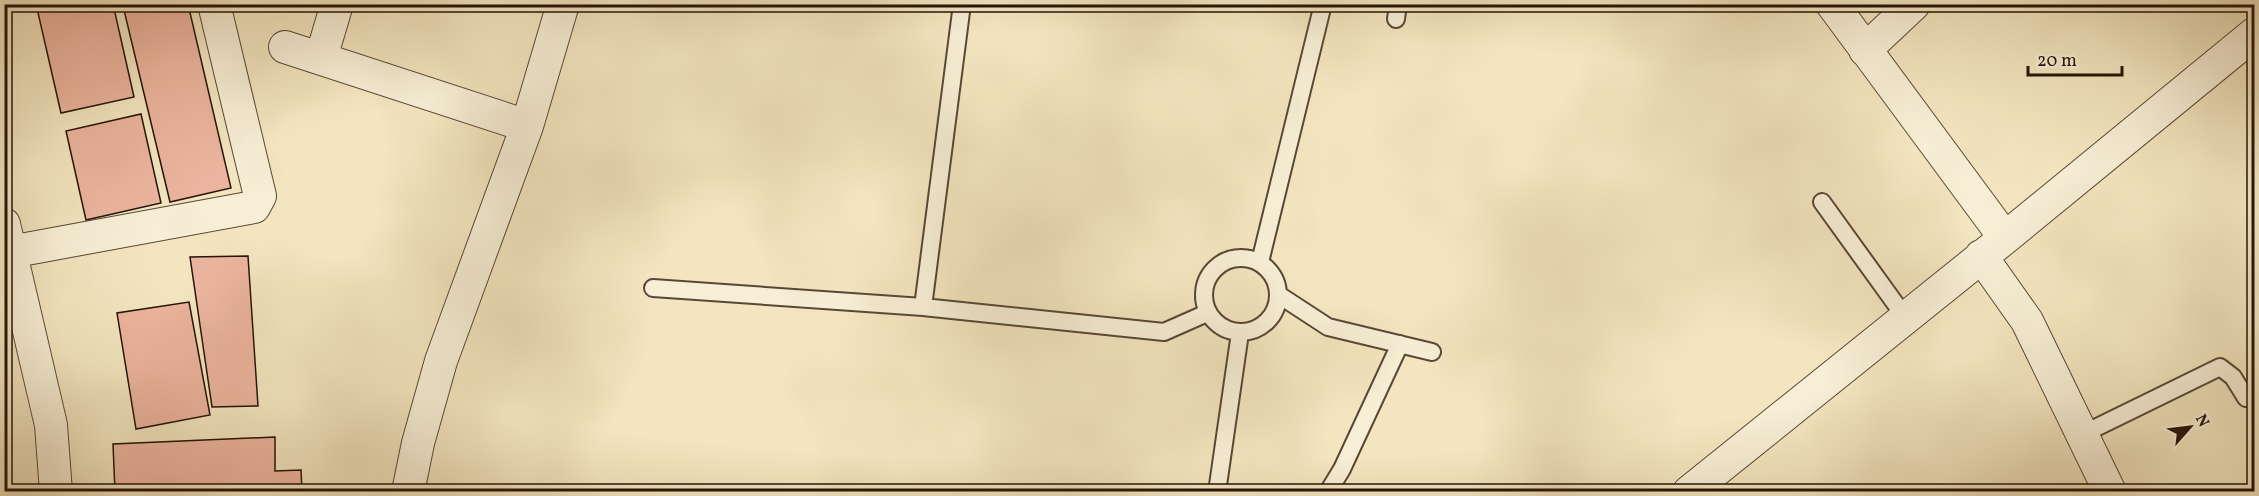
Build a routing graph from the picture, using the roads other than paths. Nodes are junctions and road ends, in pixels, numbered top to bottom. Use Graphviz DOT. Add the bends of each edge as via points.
graph roads {
  1 [pos="214,4"];
  2 [pos="337,4"];
  3 [pos="563,4"];
  4 [pos="962,4"];
  5 [pos="1323,4"];
  6 [pos="1832,4"];
  7 [pos="1914,4"];
  8 [pos="2254,34"];
  9 [pos="285,47"];
  10 [pos="1865,50"];
  11 [pos="321,58"];
  12 [pos="527,126"];
  13 [pos="1822,202"];
  14 [pos="7,238"];
  15 [pos="1993,247"];
  16 [pos="1260,262"];
  17 [pos="652,288"];
  18 [pos="1279,295"];
  19 [pos="923,307"];
  20 [pos="1207,313"];
  21 [pos="1905,317"];
  22 [pos="1240,333"];
  23 [pos="1400,344"];
  24 [pos="1432,352"];
  25 [pos="2246,398"];
  26 [pos="2083,434"];
  27 [pos="57,492"];
  28 [pos="408,492"];
  29 [pos="1217,492"];
  30 [pos="1328,492"];
  31 [pos="1689,492"];
  32 [pos="2110,492"];
  1 -- 14 [label="street" via="260,196 254,207"];
  2 -- 11 [label="street"];
  3 -- 12 [label="street"];
  4 -- 19 [label="lane"];
  5 -- 16 [label="lane"];
  6 -- 10 [label="street"];
  7 -- 10 [label="street"];
  8 -- 15 [label="street"];
  9 -- 11 [label="street"];
  10 -- 15 [label="street"];
  11 -- 12 [label="street"];
  12 -- 28 [label="street" via="441,361"];
  13 -- 21 [label="lane"];
  14 -- 27 [label="street" via="51,425"];
  15 -- 21 [label="street"];
  15 -- 26 [label="street"];
  16 -- 18 [label="lane" via="1273,276"];
  16 -- 20 [label="lane" via="1240,257 1222,261 1208,275 1203,294"];
  17 -- 19 [label="lane"];
  18 -- 22 [label="lane" via="1274,314 1259,328"];
  18 -- 23 [label="lane" via="1328,327"];
  19 -- 20 [label="lane" via="1164,333"];
  20 -- 22 [label="lane" via="1221,327"];
  21 -- 31 [label="street"];
  22 -- 29 [label="lane"];
  23 -- 24 [label="lane"];
  23 -- 30 [label="lane"];
  25 -- 26 [label="lane" via="2233,377 2220,367"];
  26 -- 32 [label="street"];
}
